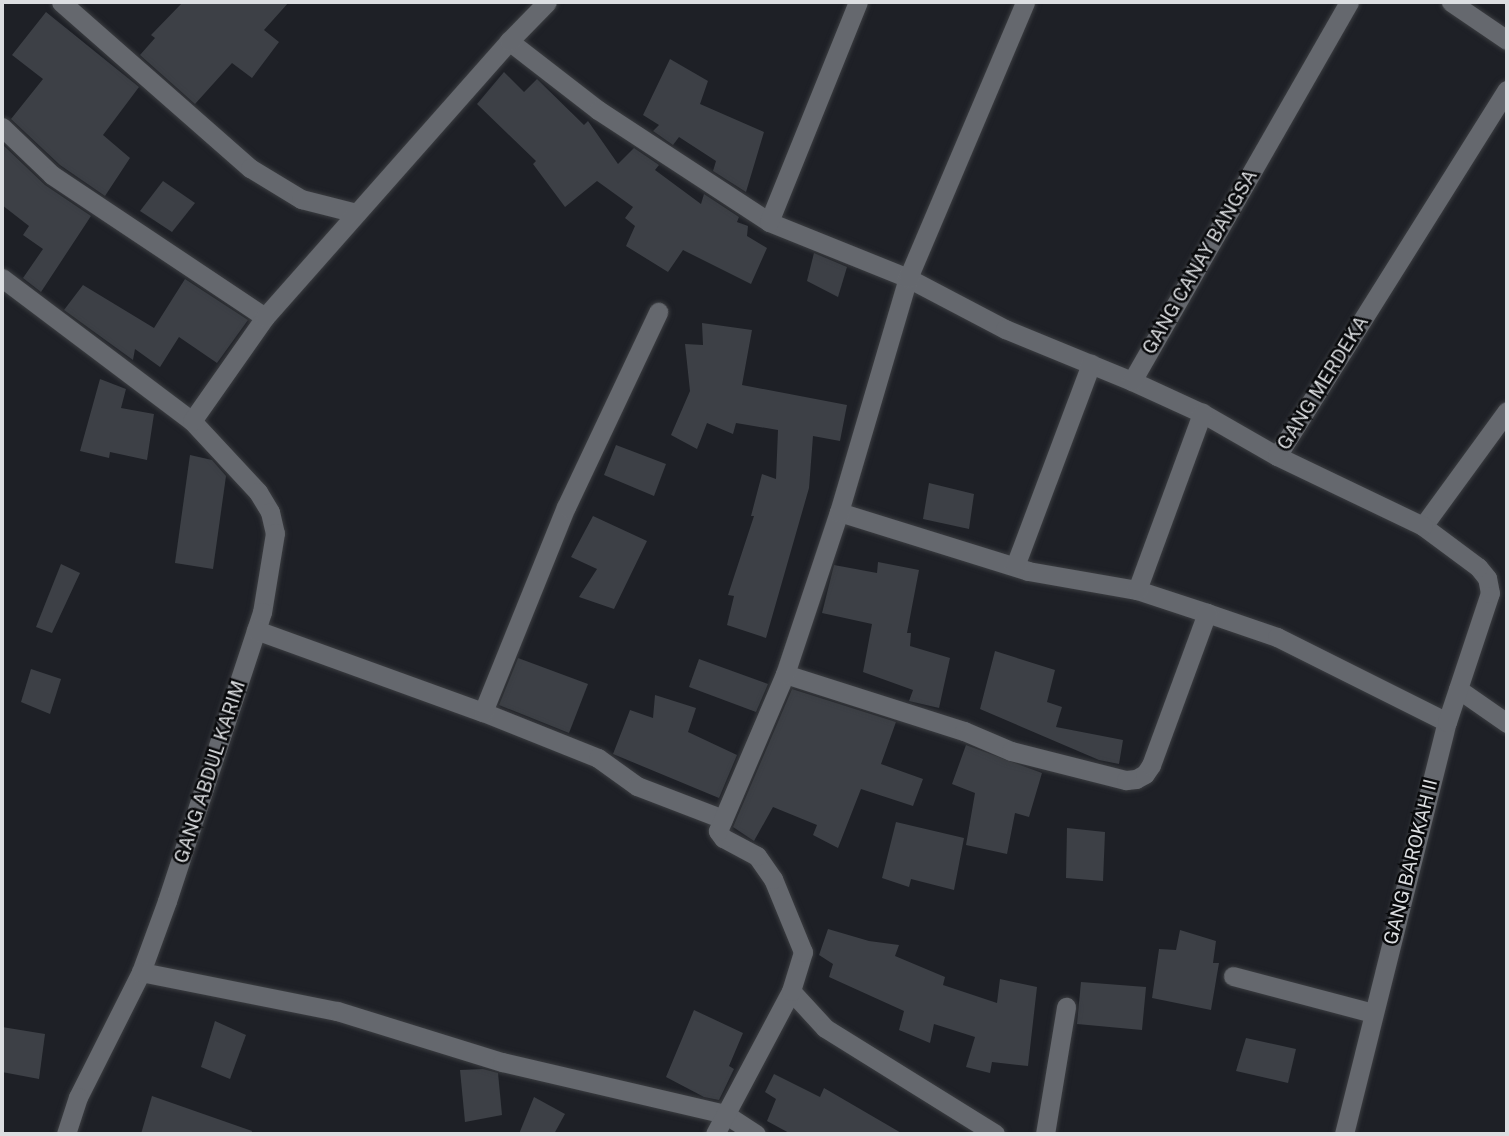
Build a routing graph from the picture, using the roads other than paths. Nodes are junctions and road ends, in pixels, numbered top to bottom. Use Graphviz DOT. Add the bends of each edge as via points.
graph roads {
  1 [pos="547,2"];
  2 [pos="858,2"];
  3 [pos="1025,2"];
  4 [pos="1349,2"];
  5 [pos="1451,2"];
  6 [pos="64,3"];
  7 [pos="1507,40"];
  8 [pos="509,41"];
  9 [pos="1507,90"];
  10 [pos="2,127"];
  11 [pos="356,213"];
  12 [pos="769,222"];
  13 [pos="2,278"];
  14 [pos="908,278"];
  15 [pos="658,312"];
  16 [pos="265,317"];
  17 [pos="1091,364"];
  18 [pos="1132,381"];
  19 [pos="1507,411"];
  20 [pos="1202,414"];
  21 [pos="192,421"];
  22 [pos="1277,456"];
  23 [pos="839,512"];
  24 [pos="1423,526"];
  25 [pos="1015,566"];
  26 [pos="1137,590"];
  27 [pos="1490,593"];
  28 [pos="1207,613"];
  29 [pos="256,630"];
  30 [pos="785,674"];
  31 [pos="1458,689"];
  32 [pos="483,712"];
  33 [pos="1447,722"];
  34 [pos="1507,723"];
  35 [pos="723,819"];
  36 [pos="141,972"];
  37 [pos="1233,976"];
  38 [pos="790,991"];
  39 [pos="1066,1007"];
  40 [pos="1373,1013"];
  41 [pos="726,1114"];
  42 [pos="66,1134"];
  43 [pos="715,1134"];
  44 [pos="756,1134"];
  45 [pos="995,1134"];
  46 [pos="1045,1134"];
  47 [pos="1344,1134"];
  1 -- 8 [label="street"];
  2 -- 12 [label="street"];
  3 -- 14 [label="street"];
  4 -- 18 [label="street, GANG CANAY BANGSA"];
  5 -- 7 [label="street"];
  6 -- 11 [label="street" via="250,168 301,199"];
  8 -- 11 [label="street"];
  8 -- 12 [label="street" via="598,110"];
  9 -- 22 [label="street, GANG MERDEKA"];
  10 -- 16 [label="street" via="52,175"];
  11 -- 16 [label="street"];
  12 -- 14 [label="street"];
  13 -- 21 [label="street, GANG ABDUL KARIM"];
  14 -- 17 [label="street" via="1005,329"];
  14 -- 23 [label="street"];
  15 -- 32 [label="street" via="566,507"];
  16 -- 21 [label="street"];
  17 -- 18 [label="street"];
  17 -- 25 [label="street"];
  18 -- 20 [label="street"];
  19 -- 24 [label="street"];
  20 -- 22 [label="street"];
  20 -- 26 [label="street"];
  21 -- 29 [label="street, GANG ABDUL KARIM" via="258,492 270,512 275,533"];
  22 -- 24 [label="street, GANG MERDEKA"];
  23 -- 25 [label="street"];
  23 -- 30 [label="street"];
  24 -- 27 [label="street, GANG MERDEKA" via="1478,567 1487,578"];
  25 -- 26 [label="street"];
  26 -- 28 [label="street"];
  27 -- 31 [label="street, GANG BAROKAH II"];
  28 -- 30 [label="street" via="1151,765 1136,779 1011,751 964,731"];
  28 -- 33 [label="street" via="1277,637"];
  29 -- 32 [label="street"];
  29 -- 36 [label="street, GANG ABDUL KARIM"];
  30 -- 35 [label="street"];
  31 -- 33 [label="street, GANG BAROKAH II"];
  31 -- 34 [label="street"];
  32 -- 35 [label="street" via="598,758 637,786"];
  33 -- 40 [label="street, GANG BAROKAH II"];
  35 -- 38 [label="street" via="718,831 723,838 757,856 774,879 803,952"];
  36 -- 41 [label="street" via="337,1011 502,1062"];
  36 -- 42 [label="street, GANG ABDUL KARIM" via="78,1097"];
  37 -- 40 [label="street"];
  38 -- 41 [label="street"];
  38 -- 45 [label="street" via="825,1028"];
  39 -- 46 [label="street"];
  40 -- 47 [label="street, GANG BAROKAH II"];
  41 -- 43 [label="street"];
  41 -- 44 [label="street"];
}
